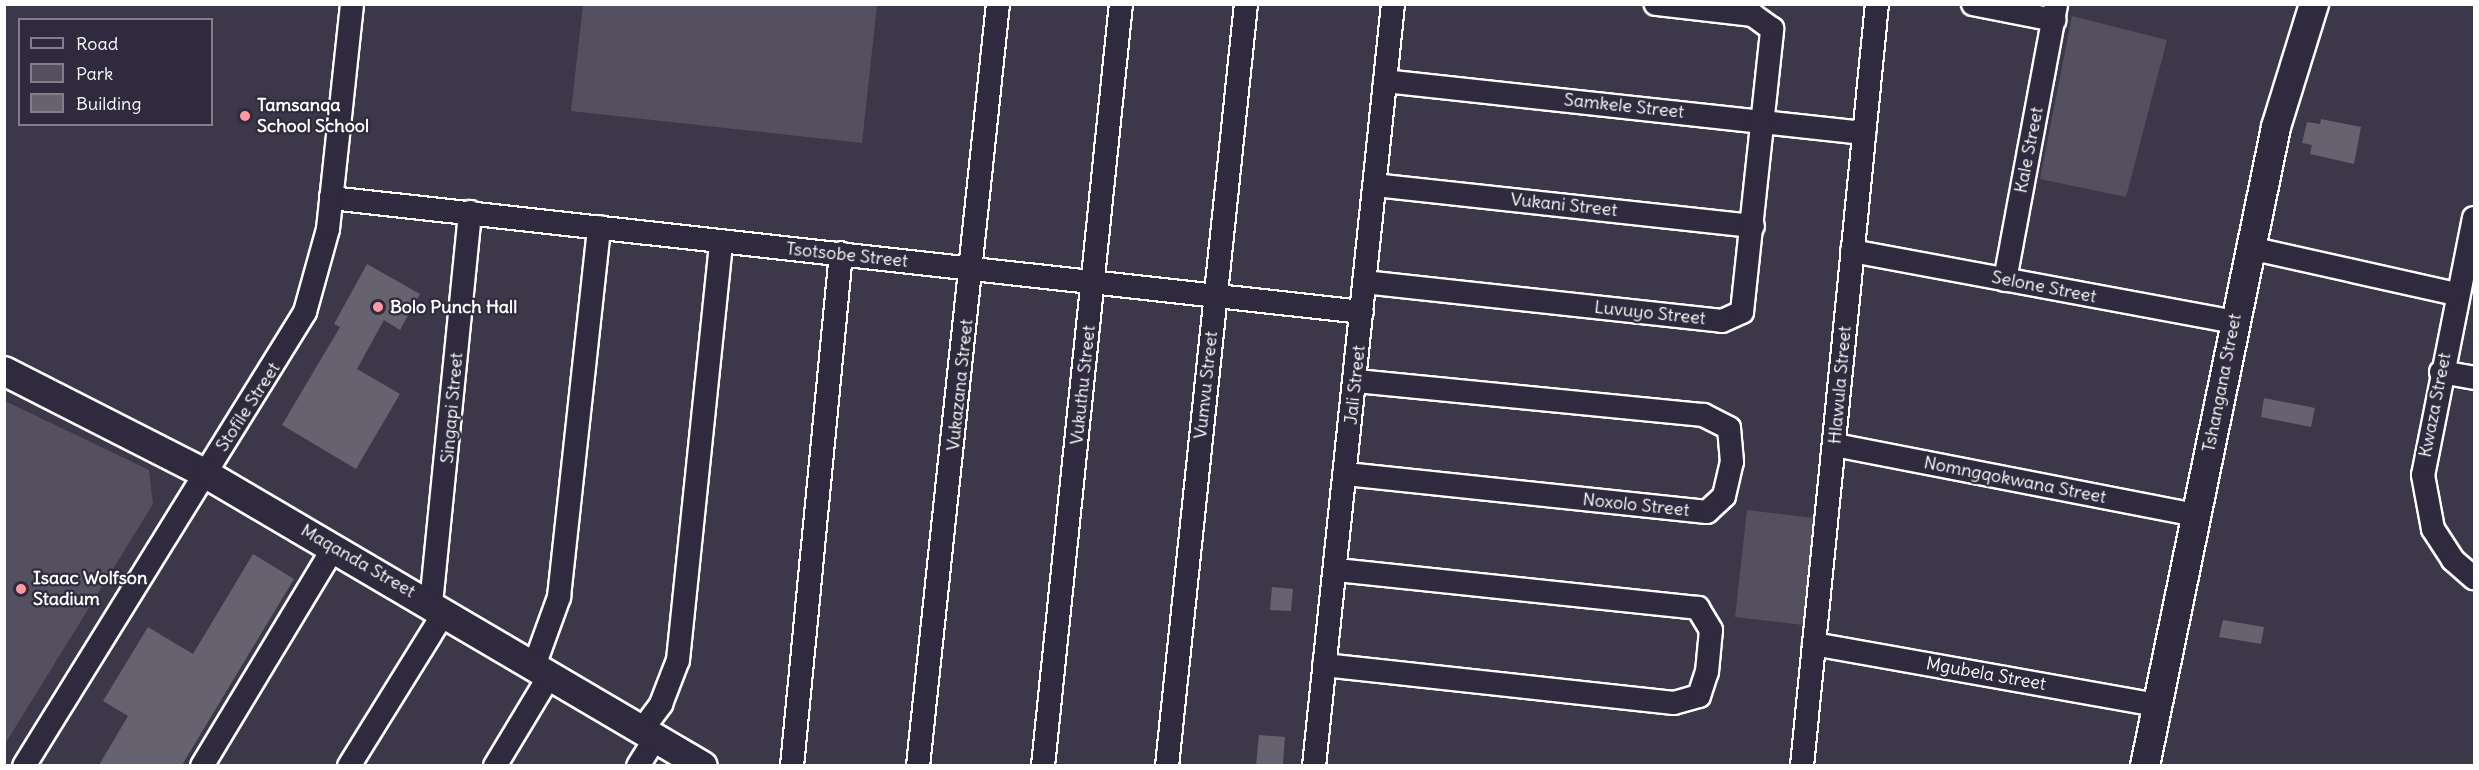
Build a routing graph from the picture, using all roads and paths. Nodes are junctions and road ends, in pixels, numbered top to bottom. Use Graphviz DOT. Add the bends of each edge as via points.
graph roads {
  1 [pos="352,4"];
  2 [pos="998,4"];
  3 [pos="1121,4"];
  4 [pos="1246,4"];
  5 [pos="1393,4"];
  6 [pos="1656,4"];
  7 [pos="1877,4"];
  8 [pos="1973,4"];
  9 [pos="2314,4"];
  10 [pos="2055,12"];
  11 [pos="1385,81"];
  12 [pos="1764,120"];
  13 [pos="1864,133"];
  14 [pos="1375,184"];
  15 [pos="331,198"];
  16 [pos="470,212"];
  17 [pos="2475,218"];
  18 [pos="1753,226"];
  19 [pos="599,227"];
  20 [pos="721,242"];
  21 [pos="2250,248"];
  22 [pos="1852,251"];
  23 [pos="841,253"];
  24 [pos="973,268"];
  25 [pos="2005,280"];
  26 [pos="1364,282"];
  27 [pos="1093,283"];
  28 [pos="2456,294"];
  29 [pos="1215,295"];
  30 [pos="1362,312"];
  31 [pos="2235,322"];
  32 [pos="4,371"];
  33 [pos="2441,372"];
  34 [pos="2475,378"];
  35 [pos="1355,381"];
  36 [pos="1835,445"];
  37 [pos="206,474"];
  38 [pos="1346,474"];
  39 [pos="2196,515"];
  40 [pos="334,547"];
  41 [pos="1336,570"];
  42 [pos="2475,578"];
  43 [pos="437,609"];
  44 [pos="1814,644"];
  45 [pos="1324,665"];
  46 [pos="540,673"];
  47 [pos="2158,705"];
  48 [pos="647,736"];
  49 [pos="24,765"];
  50 [pos="202,765"];
  51 [pos="349,765"];
  52 [pos="495,765"];
  53 [pos="638,765"];
  54 [pos="703,765"];
  55 [pos="792,765"];
  56 [pos="918,765"];
  57 [pos="1043,765"];
  58 [pos="1167,765"];
  59 [pos="1319,765"];
  60 [pos="1802,765"];
  61 [pos="2145,765"];
  1 -- 15 [label="street, Stofile Street"];
  2 -- 24 [label="street, Vukazana Street"];
  3 -- 27 [label="street, Vukuthu Street"];
  4 -- 29 [label="street, Vumvu Street"];
  5 -- 11 [label="street, Jali Street"];
  6 -- 12 [label="street, Luvuyo Street" via="1767,21 1772,36"];
  7 -- 13 [label="street, Hlawula Street"];
  8 -- 10 [label="street, Kale Street"];
  9 -- 21 [label="street, Tshangana Street" via="2290,71"];
  10 -- 25 [label="street, Kale Street"];
  11 -- 12 [label="street, Samkele Street"];
  11 -- 14 [label="street, Jali Street"];
  12 -- 13 [label="street, Samkele Street"];
  12 -- 18 [label="street, Luvuyo Street"];
  13 -- 22 [label="street, Hlawula Street"];
  14 -- 18 [label="street, Vukani Street"];
  14 -- 26 [label="street, Jali Street"];
  15 -- 16 [label="street, Tsotsobe Street"];
  15 -- 37 [label="street, Stofile Street" via="305,312"];
  16 -- 19 [label="street, Tsotsobe Street"];
  16 -- 43 [label="street, Singapi Street"];
  17 -- 28 [label="street, Kwaza Street"];
  18 -- 26 [label="street, Luvuyo Street" via="1745,304 1738,316 1722,321"];
  19 -- 20 [label="street, Tsotsobe Street"];
  19 -- 46 [label="street" via="559,597"];
  20 -- 23 [label="street, Tsotsobe Street"];
  20 -- 48 [label="street" via="678,660"];
  21 -- 28 [label="street"];
  21 -- 31 [label="street, Tshangana Street"];
  22 -- 25 [label="street, Selone Street"];
  22 -- 36 [label="street, Hlawula Street"];
  23 -- 24 [label="street, Tsotsobe Street"];
  23 -- 55 [label="street"];
  24 -- 27 [label="street, Tsotsobe Street"];
  24 -- 56 [label="street, Vukazana Street"];
  25 -- 31 [label="street, Selone Street"];
  26 -- 30 [label="street, Jali Street"];
  27 -- 29 [label="street, Tsotsobe Street"];
  27 -- 57 [label="street, Vukuthu Street"];
  28 -- 33 [label="street, Kwaza Street"];
  29 -- 30 [label="street, Tsotsobe Street"];
  29 -- 58 [label="street, Vumvu Street"];
  30 -- 35 [label="street, Jali Street"];
  31 -- 39 [label="street, Tshangana Street"];
  32 -- 37 [label="street, Maqanda Street"];
  33 -- 34 [label="street"];
  33 -- 42 [label="street, Kwaza Street" via="2423,459 2424,493 2442,545"];
  35 -- 38 [label="street, Jali Street"];
  35 -- 38 [label="street, Noxolo Street" via="1703,415 1729,428 1732,462 1724,496 1707,512"];
  36 -- 39 [label="street, Nomngqokwana Street"];
  36 -- 44 [label="street, Hlawula Street"];
  37 -- 40 [label="street, Maqanda Street"];
  37 -- 49 [label="street, Stofile Street"];
  38 -- 41 [label="street, Jali Street"];
  39 -- 47 [label="street, Tshangana Street"];
  40 -- 43 [label="street, Maqanda Street"];
  40 -- 50 [label="street"];
  41 -- 45 [label="street, Jali Street"];
  41 -- 45 [label="street" via="1698,608 1711,630 1707,672 1699,696 1674,703"];
  43 -- 46 [label="street, Maqanda Street"];
  43 -- 51 [label="street"];
  44 -- 47 [label="street, Mgubela Street"];
  44 -- 60 [label="street, Hlawula Street"];
  45 -- 59 [label="street, Jali Street"];
  46 -- 48 [label="street, Maqanda Street"];
  46 -- 52 [label="street"];
  47 -- 61 [label="street, Tshangana Street"];
  48 -- 53 [label="street"];
  48 -- 54 [label="street, Maqanda Street"];
}
